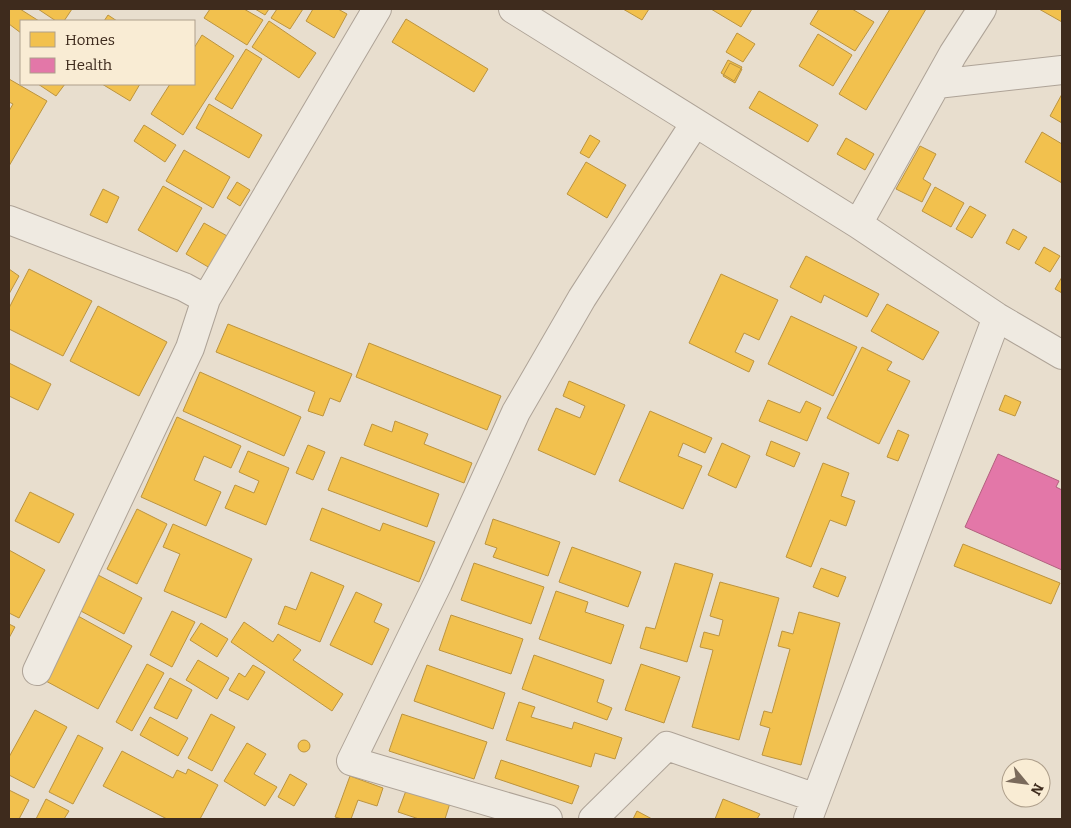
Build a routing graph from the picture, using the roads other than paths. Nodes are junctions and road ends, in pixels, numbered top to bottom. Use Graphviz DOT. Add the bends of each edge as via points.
graph roads {
  1 [pos="377,9"];
  2 [pos="513,9"];
  3 [pos="982,9"];
  4 [pos="1062,70"];
  5 [pos="937,84"];
  6 [pos="695,123"];
  7 [pos="9,220"];
  8 [pos="858,224"];
  9 [pos="206,299"];
  10 [pos="997,317"];
  11 [pos="1062,355"];
  12 [pos="37,670"];
  13 [pos="812,809"];
  14 [pos="548,819"];
  15 [pos="593,819"];
  1 -- 9 [label="street"];
  2 -- 6 [label="street"];
  3 -- 5 [label="street"];
  4 -- 5 [label="street"];
  5 -- 8 [label="street"];
  6 -- 8 [label="street"];
  6 -- 14 [label="street" via="582,298 516,412 438,583 351,761"];
  7 -- 9 [label="street" via="184,287"];
  8 -- 10 [label="street"];
  9 -- 12 [label="street" via="190,348"];
  10 -- 11 [label="street"];
  10 -- 13 [label="street"];
  13 -- 15 [label="street" via="667,746"];
}
